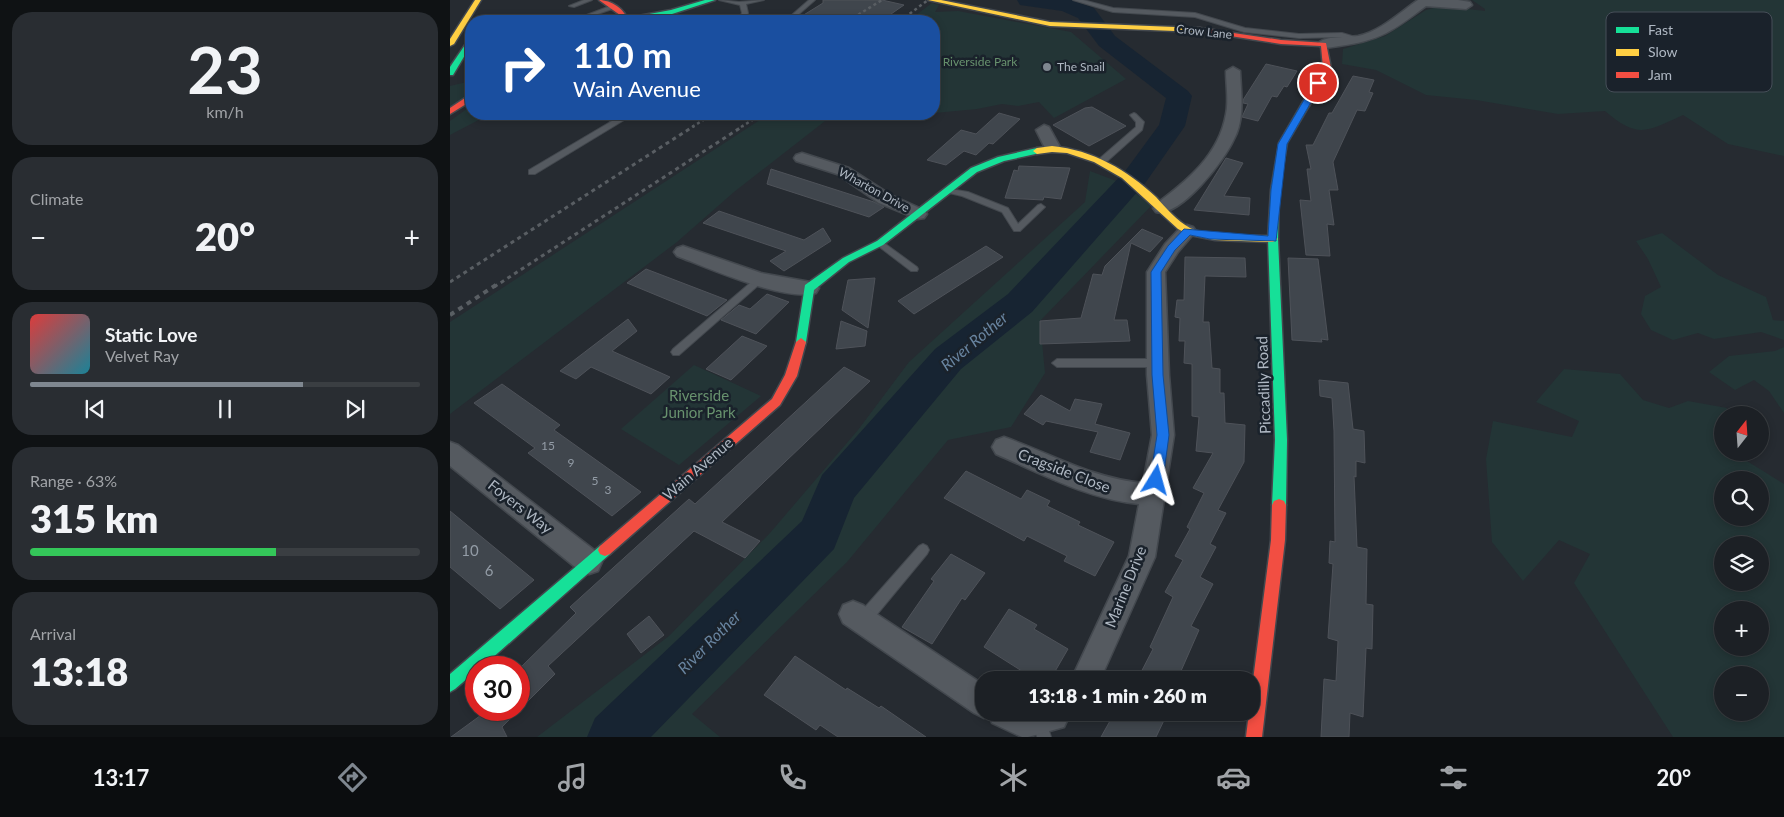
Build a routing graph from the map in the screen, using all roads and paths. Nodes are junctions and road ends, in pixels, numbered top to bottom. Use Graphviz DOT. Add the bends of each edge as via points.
graph roads {
  1 [pos="478,0"];
  2 [pos="589,0"];
  3 [pos="602,0"];
  4 [pos="712,0"];
  5 [pos="722,0"];
  6 [pos="761,0"];
  7 [pos="812,0"];
  8 [pos="931,0"];
  9 [pos="1076,0"];
  10 [pos="1457,2"];
  11 [pos="740,3"];
  12 [pos="572,6"];
  13 [pos="612,7"];
  14 [pos="468,15"];
  15 [pos="590,15"];
  16 [pos="621,15"];
  17 [pos="648,15"];
  18 [pos="744,15"];
  19 [pos="794,15"];
  20 [pos="465,20"];
  21 [pos="1359,39"];
  22 [pos="450,44"];
  23 [pos="1324,44"];
  24 [pos="465,49"];
  25 [pos="1233,71"];
  26 [pos="450,73"];
  27 [pos="465,102"];
  28 [pos="450,112"];
  29 [pos="1134,115"];
  30 [pos="615,120"];
  31 [pos="619,121"];
  32 [pos="1044,130"];
  33 [pos="1052,148"];
  34 [pos="845,154"];
  35 [pos="802,158"];
  36 [pos="1102,162"];
  37 [pos="830,167"];
  38 [pos="532,172"];
  39 [pos="948,190"];
  40 [pos="1041,207"];
  41 [pos="1162,208"];
  42 [pos="918,214"];
  43 [pos="1187,231"];
  44 [pos="1273,239"];
  45 [pos="880,243"];
  46 [pos="683,252"];
  47 [pos="914,269"];
  48 [pos="759,280"];
  49 [pos="809,288"];
  50 [pos="676,352"];
  51 [pos="1057,363"];
  52 [pos="1158,363"];
  53 [pos="1004,447"];
  54 [pos="450,452"];
  55 [pos="1154,495"];
  56 [pos="923,550"];
  57 [pos="590,562"];
  58 [pos="858,617"];
  59 [pos="1088,671"];
  60 [pos="450,684"];
  61 [pos="975,697"];
  62 [pos="1020,721"];
  63 [pos="1046,723"];
  64 [pos="1254,737"];
  1 -- 14 [label="main road"];
  2 -- 12 [label="lane"];
  3 -- 13 [label="main road"];
  4 -- 17 [label="main road" via="672,12"];
  5 -- 11 [label="lane"];
  6 -- 11 [label="lane"];
  7 -- 19 [label="lane"];
  8 -- 23 [label="main road, Crow Lane" via="1050,24 1200,30 1281,42"];
  9 -- 21 [label="lane" via="1112,10 1196,15 1234,29 1262,33"];
  10 -- 21 [label="street, Crow Lane" via="1423,2 1385,30"];
  11 -- 18 [label="lane" via="744,6"];
  13 -- 15 [label="lane"];
  13 -- 16 [label="main road"];
  20 -- 22 [label="main road"];
  21 -- 23 [label="street, Crow Lane"];
  23 -- 44 [label="main road, Piccadilly Road" via="1327,68 1282,144"];
  24 -- 26 [label="main road"];
  25 -- 41 [label="street" via="1234,113 1227,139 1198,180"];
  27 -- 28 [label="main road"];
  29 -- 36 [label="lane" via="1140,122 1139,128"];
  30 -- 31 [label="lane"];
  31 -- 38 [label="lane"];
  32 -- 33 [label="street"];
  33 -- 36 [label="main road"];
  33 -- 39 [label="main road" via="1001,159 974,170"];
  34 -- 37 [label="street, Wharton Drive"];
  35 -- 37 [label="street, Wharton Drive"];
  36 -- 41 [label="main road"];
  37 -- 42 [label="street, Wharton Drive" via="842,170 885,198"];
  39 -- 40 [label="lane" via="1004,210 1017,229"];
  39 -- 42 [label="main road"];
  41 -- 43 [label="main road"];
  42 -- 45 [label="main road"];
  43 -- 44 [label="main road" via="1210,236"];
  43 -- 52 [label="street, Marine Drive" via="1171,248 1156,272"];
  44 -- 64 [label="main road, Piccadilly Road" via="1281,440 1278,540"];
  45 -- 47 [label="lane"];
  45 -- 49 [label="main road" via="846,260"];
  46 -- 48 [label="street"];
  48 -- 49 [label="street"];
  48 -- 50 [label="lane"];
  49 -- 57 [label="main road, Wain Avenue" via="798,359 785,391"];
  51 -- 52 [label="lane"];
  52 -- 55 [label="street, Marine Drive" via="1163,435"];
  53 -- 55 [label="street, Cragside Close" via="1090,483 1116,491"];
  54 -- 57 [label="street, Foyers Way"];
  55 -- 59 [label="street, Marine Drive" via="1142,557"];
  56 -- 58 [label="lane"];
  57 -- 60 [label="main road, Wain Avenue"];
  58 -- 61 [label="street"];
  62 -- 63 [label="street"];
}
